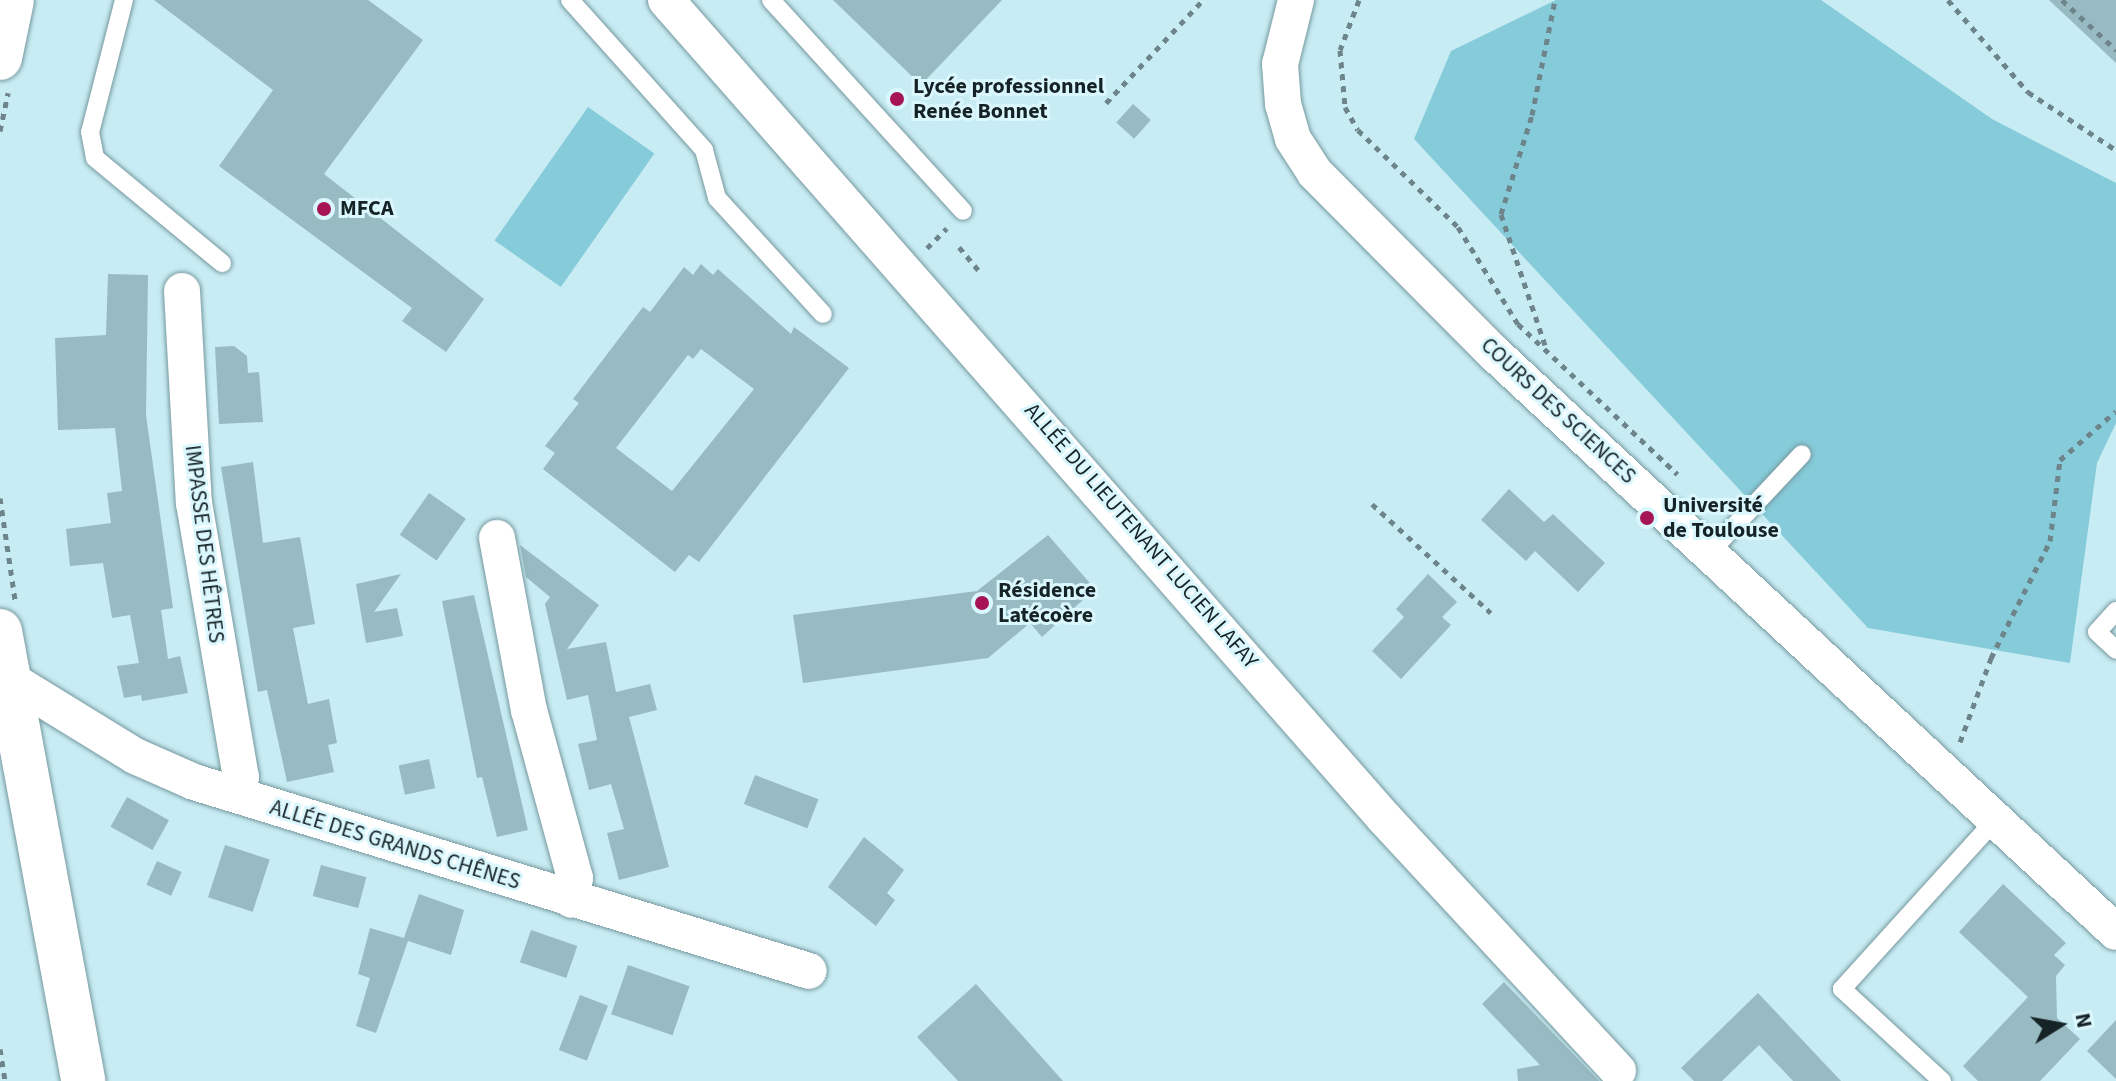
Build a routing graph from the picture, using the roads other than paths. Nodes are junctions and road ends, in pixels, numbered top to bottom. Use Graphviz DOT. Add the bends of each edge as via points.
graph roads {
  1 [pos="12,0"];
  2 [pos="124,0"];
  3 [pos="570,0"];
  4 [pos="666,0"];
  5 [pos="771,0"];
  6 [pos="1296,0"];
  7 [pos="0,58"];
  8 [pos="963,211"];
  9 [pos="222,263"];
  10 [pos="182,291"];
  11 [pos="823,314"];
  12 [pos="1802,454"];
  13 [pos="497,538"];
  14 [pos="1710,552"];
  15 [pos="2116,611"];
  16 [pos="8,619"];
  17 [pos="2116,650"];
  18 [pos="4,676"];
  19 [pos="0,793"];
  20 [pos="237,795"];
  21 [pos="1995,820"];
  22 [pos="32,879"];
  23 [pos="571,900"];
  24 [pos="2112,921"];
  25 [pos="809,971"];
  26 [pos="1622,1076"];
  27 [pos="57,1081"];
  28 [pos="83,1081"];
  29 [pos="1942,1081"];
  1 -- 7 [label="main road"];
  2 -- 9 [label="lane" via="90,132 95,158"];
  3 -- 11 [label="lane" via="704,150 717,198"];
  4 -- 26 [label="street, ALLÉE DU LIEUTENANT LUCIEN LAFAY" via="1385,819"];
  5 -- 8 [label="lane"];
  6 -- 14 [label="street, COURS DES SCIENCES" via="1280,64 1283,104 1293,139 1315,173 1495,354"];
  10 -- 20 [label="street, IMPASSE DES HÊTRES" via="194,503 241,777"];
  12 -- 14 [label="lane"];
  13 -- 23 [label="street" via="529,710 575,878"];
  14 -- 21 [label="street, COURS DES SCIENCES"];
  15 -- 17 [label="lane" via="2097,632"];
  16 -- 18 [label="main road"];
  18 -- 20 [label="street, ALLÉE DES GRANDS CHÊNES" via="135,756"];
  18 -- 22 [label="main road"];
  19 -- 22 [label="main road"];
  20 -- 23 [label="street, ALLÉE DES GRANDS CHÊNES"];
  21 -- 24 [label="street, COURS DES SCIENCES"];
  21 -- 29 [label="lane" via="1842,989"];
  22 -- 27 [label="main road"];
  22 -- 28 [label="main road"];
  23 -- 25 [label="street, ALLÉE DES GRANDS CHÊNES"];
}
